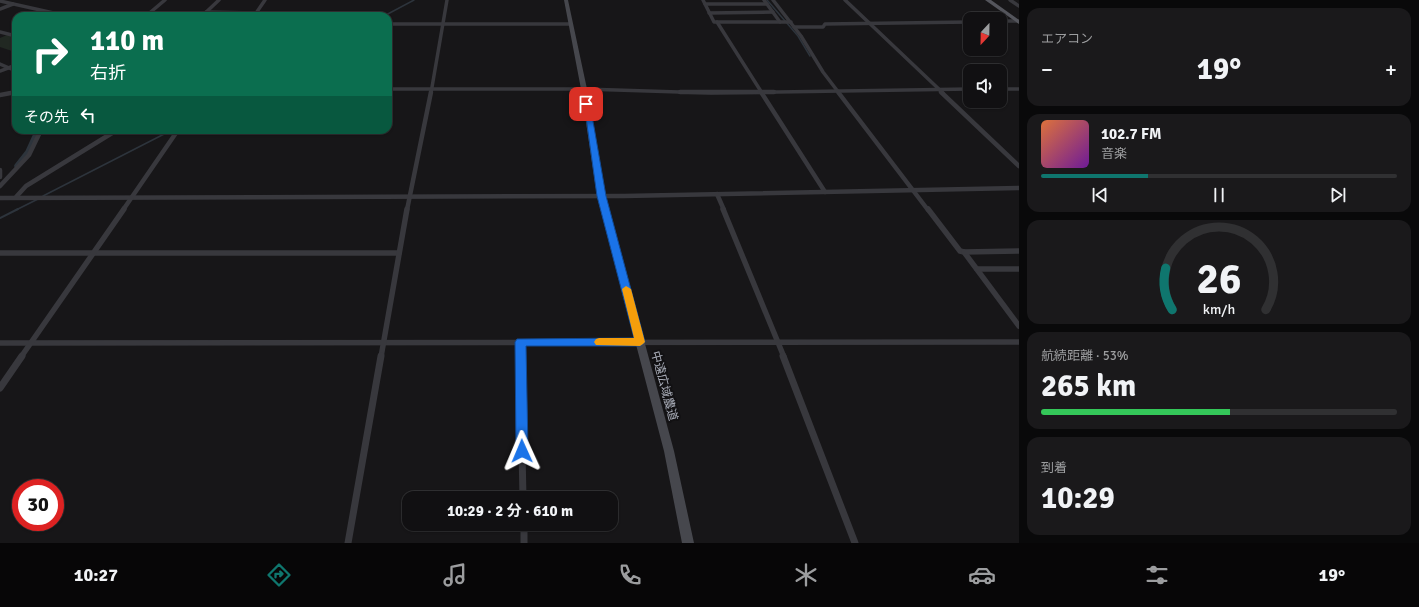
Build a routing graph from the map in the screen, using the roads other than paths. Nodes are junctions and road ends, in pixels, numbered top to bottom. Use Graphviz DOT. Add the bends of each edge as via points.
graph roads {
  1 [pos="16,0"];
  2 [pos="166,0"];
  3 [pos="219,0"];
  4 [pos="265,0"];
  5 [pos="447,0"];
  6 [pos="566,0"];
  7 [pos="703,0"];
  8 [pos="764,0"];
  9 [pos="773,0"];
  10 [pos="846,0"];
  11 [pos="988,0"];
  12 [pos="1010,0"];
  13 [pos="0,1"];
  14 [pos="12,4"];
  15 [pos="705,4"];
  16 [pos="767,4"];
  17 [pos="1019,6"];
  18 [pos="0,9"];
  19 [pos="49,12"];
  20 [pos="151,12"];
  21 [pos="206,12"];
  22 [pos="256,12"];
  23 [pos="773,12"];
  24 [pos="709,13"];
  25 [pos="1007,21"];
  26 [pos="1019,21"];
  27 [pos="717,22"];
  28 [pos="780,22"];
  29 [pos="790,22"];
  30 [pos="963,22"];
  31 [pos="392,24"];
  32 [pos="443,24"];
  33 [pos="570,24"];
  34 [pos="870,24"];
  35 [pos="794,27"];
  36 [pos="0,32"];
  37 [pos="12,35"];
  38 [pos="0,65"];
  39 [pos="12,67"];
  40 [pos="9,68"];
  41 [pos="12,69"];
  42 [pos="0,71"];
  43 [pos="1019,88"];
  44 [pos="392,89"];
  45 [pos="432,89"];
  46 [pos="584,89"];
  47 [pos="1007,89"];
  48 [pos="940,90"];
  49 [pos="963,90"];
  50 [pos="838,91"];
  51 [pos="762,92"];
  52 [pos="12,93"];
  53 [pos="0,95"];
  54 [pos="39,134"];
  55 [pos="110,134"];
  56 [pos="175,134"];
  57 [pos="1019,166"];
  58 [pos="0,170"];
  59 [pos="0,177"];
  60 [pos="0,186"];
  61 [pos="1019,188"];
  62 [pos="915,190"];
  63 [pos="826,192"];
  64 [pos="717,194"];
  65 [pos="409,196"];
  66 [pos="602,196"];
  67 [pos="131,197"];
  68 [pos="0,198"];
  69 [pos="16,198"];
  70 [pos="1019,251"];
  71 [pos="93,252"];
  72 [pos="964,252"];
  73 [pos="0,253"];
  74 [pos="399,253"];
  75 [pos="977,269"];
  76 [pos="1019,269"];
  77 [pos="1019,326"];
  78 [pos="383,342"];
  79 [pos="520,342"];
  80 [pos="640,342"];
  81 [pos="778,342"];
  82 [pos="1019,342"];
  83 [pos="0,343"];
  84 [pos="31,343"];
  85 [pos="0,388"];
  86 [pos="523,491"];
  87 [pos="524,531"];
  88 [pos="348,543"];
  89 [pos="524,543"];
  90 [pos="688,543"];
  91 [pos="855,543"];
  1 -- 14 [label="street"];
  2 -- 20 [label="street"];
  3 -- 21 [label="street"];
  4 -- 22 [label="street"];
  5 -- 32 [label="street"];
  6 -- 33 [label="street, 中遠広域農道"];
  7 -- 15 [label="street"];
  8 -- 16 [label="street"];
  9 -- 29 [label="street"];
  10 -- 34 [label="street"];
  11 -- 26 [label="main road"];
  12 -- 17 [label="street"];
  13 -- 14 [label="street"];
  14 -- 18 [label="street"];
  14 -- 19 [label="street"];
  15 -- 16 [label="street"];
  15 -- 24 [label="street"];
  16 -- 23 [label="street"];
  23 -- 24 [label="street"];
  23 -- 28 [label="street"];
  24 -- 27 [label="street" via="714,22"];
  25 -- 26 [label="street"];
  27 -- 28 [label="street"];
  27 -- 51 [label="street"];
  28 -- 29 [label="street"];
  29 -- 35 [label="street"];
  30 -- 34 [label="street"];
  31 -- 32 [label="street"];
  32 -- 33 [label="street"];
  32 -- 45 [label="street"];
  33 -- 46 [label="street, 中遠広域農道"];
  34 -- 35 [label="street"];
  34 -- 48 [label="street"];
  35 -- 50 [label="street"];
  36 -- 37 [label="street"];
  38 -- 40 [label="street"];
  39 -- 40 [label="street"];
  40 -- 41 [label="street"];
  40 -- 42 [label="street"];
  43 -- 47 [label="street"];
  44 -- 45 [label="street"];
  45 -- 46 [label="street"];
  45 -- 65 [label="street"];
  46 -- 51 [label="street"];
  46 -- 66 [label="street, 中遠広域農道"];
  48 -- 49 [label="street"];
  48 -- 50 [label="street"];
  48 -- 57 [label="street"];
  50 -- 51 [label="street"];
  50 -- 62 [label="street"];
  51 -- 63 [label="street"];
  52 -- 53 [label="street"];
  54 -- 60 [label="street" via="29,155"];
  55 -- 69 [label="street" via="26,186"];
  56 -- 67 [label="street"];
  58 -- 59 [label="street"];
  61 -- 62 [label="street"];
  62 -- 63 [label="street"];
  62 -- 72 [label="street" via="960,251"];
  63 -- 64 [label="street"];
  64 -- 66 [label="street"];
  64 -- 81 [label="street"];
  65 -- 66 [label="street"];
  65 -- 67 [label="street"];
  65 -- 74 [label="street"];
  66 -- 80 [label="street, 中遠広域農道"];
  67 -- 69 [label="street"];
  67 -- 71 [label="street"];
  68 -- 69 [label="street"];
  70 -- 72 [label="street"];
  71 -- 73 [label="street"];
  71 -- 74 [label="street"];
  71 -- 84 [label="street"];
  72 -- 75 [label="street"];
  74 -- 78 [label="street"];
  75 -- 76 [label="street"];
  75 -- 77 [label="street"];
  78 -- 79 [label="street"];
  78 -- 84 [label="street"];
  78 -- 88 [label="street"];
  79 -- 80 [label="street"];
  79 -- 86 [label="street"];
  80 -- 81 [label="street"];
  80 -- 90 [label="street, 中遠広域農道" via="669,451"];
  81 -- 82 [label="street"];
  81 -- 91 [label="street"];
  83 -- 84 [label="street"];
  84 -- 85 [label="street"];
  87 -- 89 [label="street"];
}
